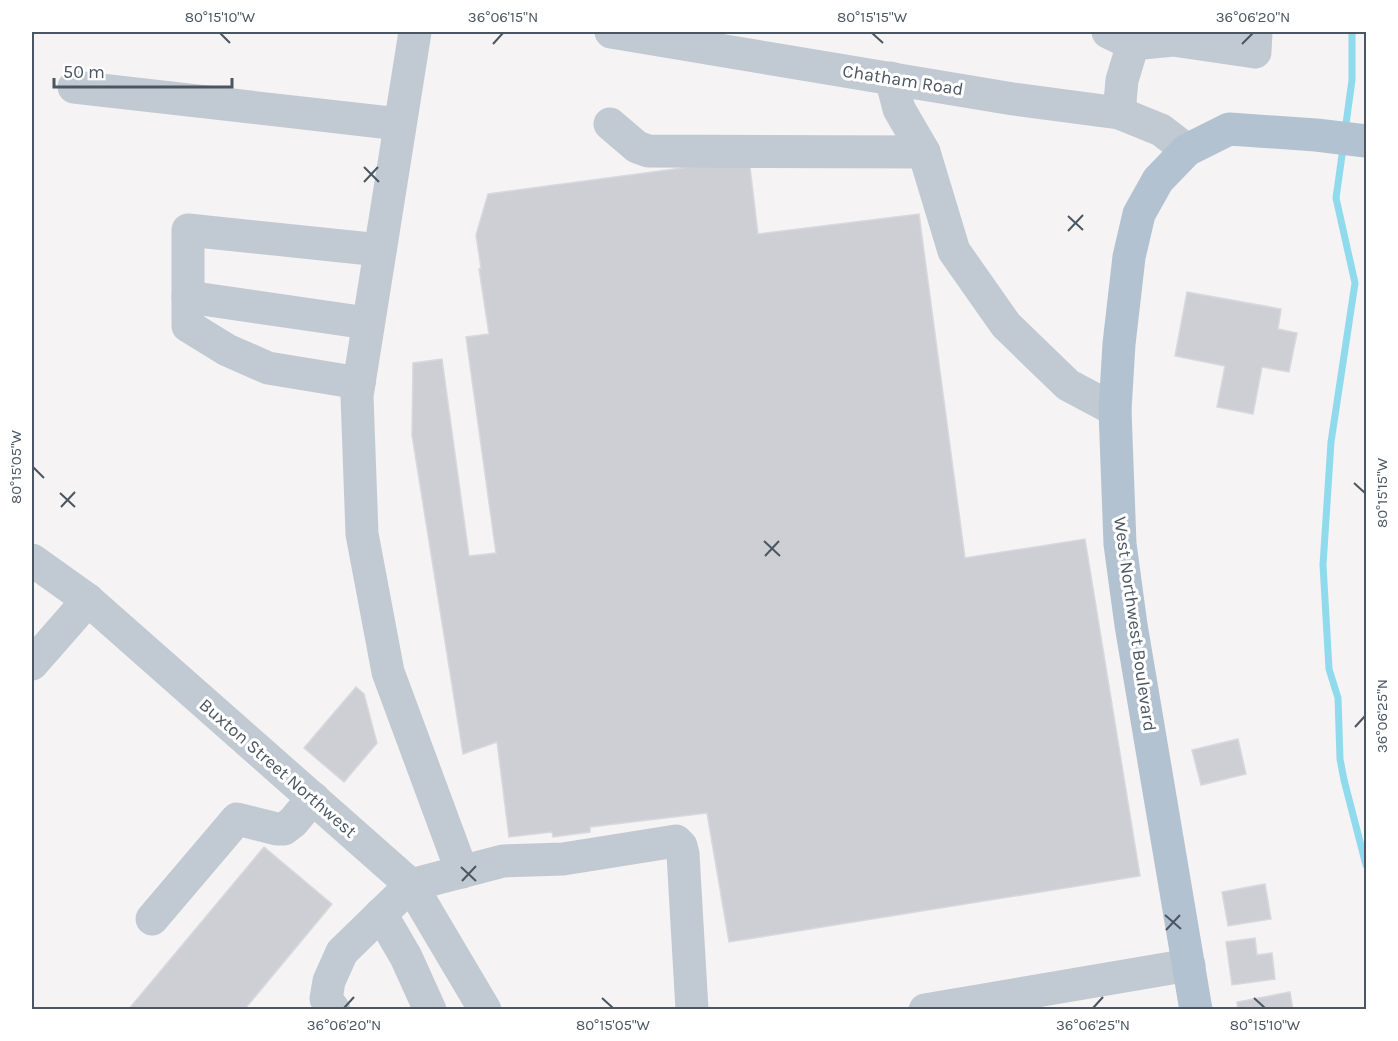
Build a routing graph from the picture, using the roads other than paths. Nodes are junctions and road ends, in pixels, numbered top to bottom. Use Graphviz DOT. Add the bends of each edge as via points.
graph roads {
  1 [pos="415,32"];
  2 [pos="611,32"];
  3 [pos="1256,32"];
  4 [pos="1175,35"];
  5 [pos="674,37"];
  6 [pos="1120,38"];
  7 [pos="891,78"];
  8 [pos="74,87"];
  9 [pos="1119,113"];
  10 [pos="399,124"];
  11 [pos="610,124"];
  12 [pos="1363,141"];
  13 [pos="1187,150"];
  14 [pos="924,152"];
  15 [pos="380,250"];
  16 [pos="188,297"];
  17 [pos="367,323"];
  18 [pos="358,383"];
  19 [pos="1115,410"];
  20 [pos="32,560"];
  21 [pos="88,600"];
  22 [pos="32,664"];
  23 [pos="313,798"];
  24 [pos="462,872"];
  25 [pos="411,885"];
  26 [pos="381,914"];
  27 [pos="152,919"];
  28 [pos="1189,965"];
  29 [pos="334,1010"];
  30 [pos="430,1010"];
  31 [pos="485,1010"];
  32 [pos="692,1010"];
  33 [pos="925,1010"];
  34 [pos="1196,1010"];
  1 -- 10 [label="street"];
  2 -- 5 [label="street, Chatham Road"];
  3 -- 4 [label="street" via="1255,52"];
  4 -- 6 [label="street"];
  5 -- 7 [label="street, Chatham Road"];
  6 -- 9 [label="street"];
  7 -- 9 [label="street, Chatham Road"];
  7 -- 14 [label="street" via="899,109"];
  8 -- 10 [label="street"];
  9 -- 13 [label="street, Chatham Road" via="1161,130"];
  10 -- 15 [label="street"];
  11 -- 14 [label="street" via="648,152"];
  12 -- 13 [label="main road, West Northwest Boulevard" via="1229,129"];
  13 -- 19 [label="main road, West Northwest Boulevard" via="1158,180 1139,214 1129,257"];
  14 -- 19 [label="street" via="954,251 1006,326 1068,385"];
  15 -- 16 [label="street" via="188,230"];
  15 -- 17 [label="street"];
  16 -- 17 [label="street"];
  16 -- 18 [label="street" via="188,326 227,350 268,368"];
  17 -- 18 [label="street"];
  18 -- 24 [label="street" via="362,534 388,672"];
  19 -- 28 [label="main road, West Northwest Boulevard" via="1120,544"];
  20 -- 21 [label="street, Buxton Street Northwest"];
  21 -- 22 [label="street"];
  21 -- 23 [label="street, Buxton Street Northwest"];
  23 -- 25 [label="street, Buxton Street Northwest"];
  23 -- 27 [label="street" via="284,829 237,819"];
  24 -- 25 [label="street"];
  24 -- 32 [label="street" via="503,861 563,859 676,841 683,854"];
  25 -- 26 [label="street"];
  25 -- 31 [label="street, Buxton Street Northwest"];
  26 -- 29 [label="street" via="342,952 326,999"];
  26 -- 30 [label="street"];
  28 -- 33 [label="street"];
  28 -- 34 [label="main road, West Northwest Boulevard"];
}
